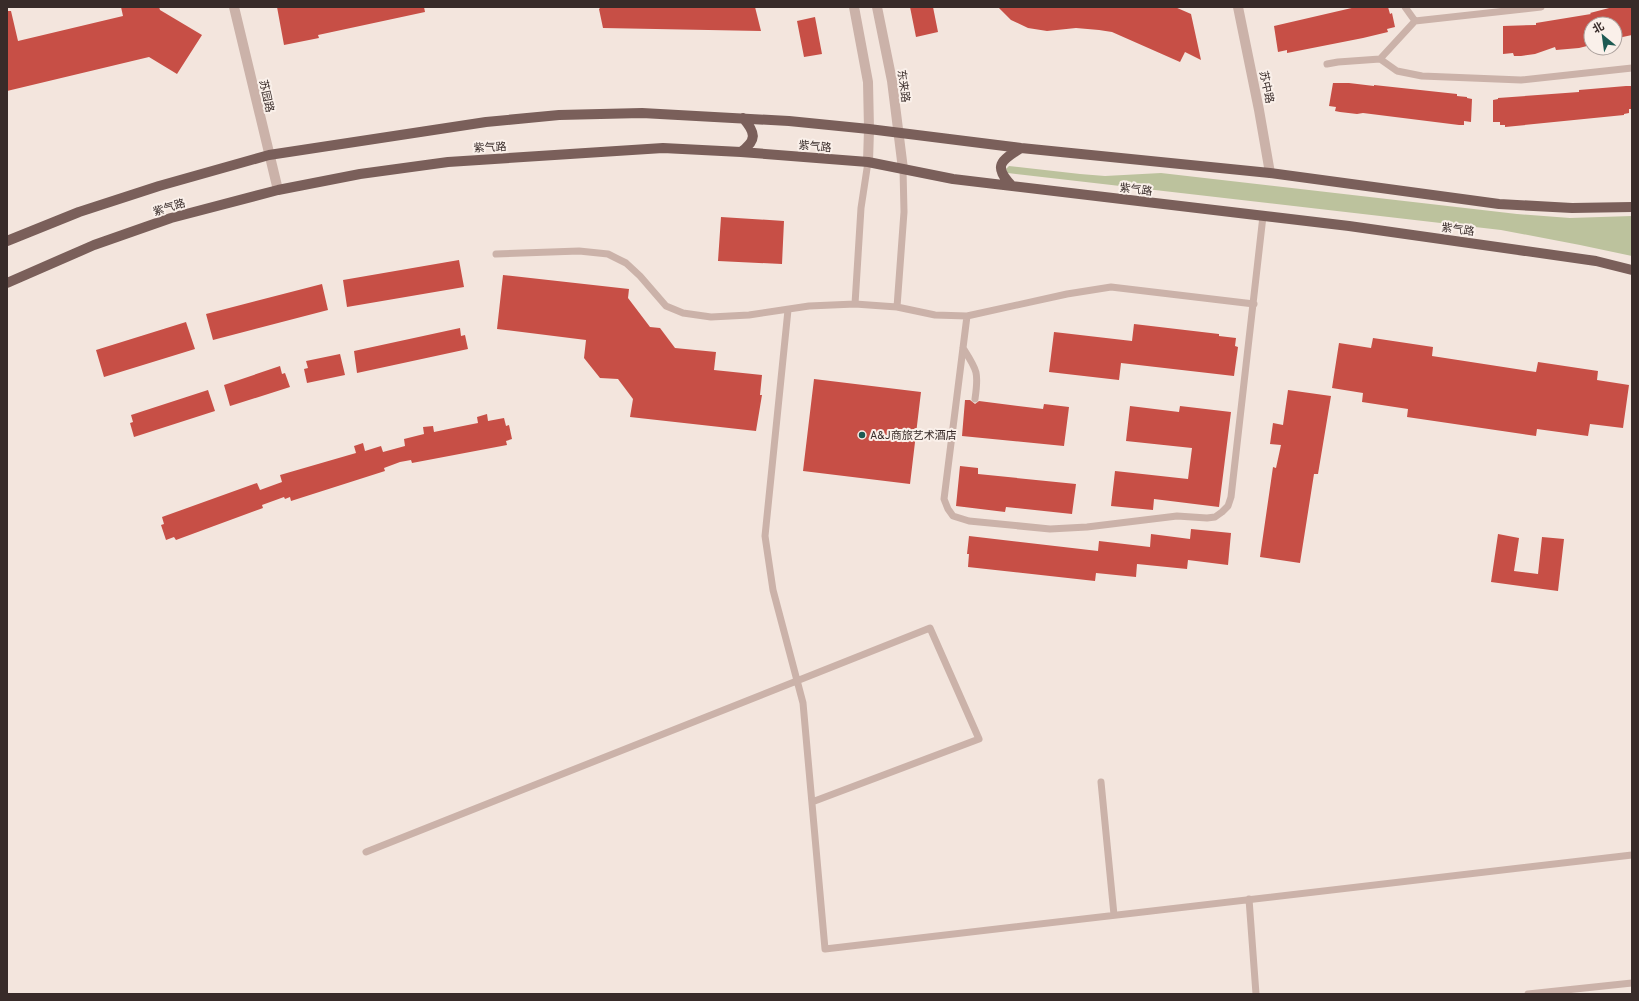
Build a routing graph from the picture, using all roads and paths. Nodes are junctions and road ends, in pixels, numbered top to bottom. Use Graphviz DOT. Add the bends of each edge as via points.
graph roads {
  1 [pos="234,7"];
  2 [pos="854,7"];
  3 [pos="877,7"];
  4 [pos="1238,7"];
  5 [pos="1405,7"];
  6 [pos="1541,7"];
  7 [pos="1415,21"];
  8 [pos="1380,59"];
  9 [pos="1327,64"];
  10 [pos="1632,68"];
  11 [pos="743,118"];
  12 [pos="869,129"];
  13 [pos="898,133"];
  14 [pos="1021,148"];
  15 [pos="741,152"];
  16 [pos="269,155"];
  17 [pos="868,162"];
  18 [pos="902,169"];
  19 [pos="1270,173"];
  20 [pos="1012,186"];
  21 [pos="278,190"];
  22 [pos="1632,207"];
  23 [pos="1263,216"];
  24 [pos="7,241"];
  25 [pos="496,254"];
  26 [pos="1632,270"];
  27 [pos="7,283"];
  28 [pos="855,304"];
  29 [pos="1254,304"];
  30 [pos="897,307"];
  31 [pos="788,310"];
  32 [pos="967,316"];
  33 [pos="963,348"];
  34 [pos="975,399"];
  35 [pos="798,681"];
  36 [pos="1101,782"];
  37 [pos="812,802"];
  38 [pos="366,852"];
  39 [pos="1632,855"];
  40 [pos="1249,899"];
  41 [pos="1114,915"];
  42 [pos="1632,983"];
  43 [pos="1256,994"];
  44 [pos="1528,994"];
  1 -- 16 [label="street, 苏园路"];
  2 -- 12 [label="street" via="868,82"];
  3 -- 13 [label="street, 东来路" via="892,81"];
  4 -- 19 [label="street, 苏中路" via="1260,110"];
  5 -- 7 [label="lane"];
  6 -- 7 [label="lane"];
  7 -- 8 [label="lane"];
  8 -- 9 [label="lane"];
  8 -- 10 [label="lane" via="1397,71 1422,76 1522,80"];
  11 -- 12 [label="main road, 紫气路"];
  11 -- 15 [label="main road" via="751,127 753,134 750,145"];
  11 -- 16 [label="main road, 紫气路" via="642,113 559,115 486,122"];
  12 -- 13 [label="main road, 紫气路"];
  12 -- 17 [label="street"];
  13 -- 14 [label="main road, 紫气路"];
  13 -- 18 [label="street, 东来路"];
  14 -- 19 [label="main road, 紫气路"];
  14 -- 20 [label="main road" via="1005,157 1000,166 1002,175"];
  15 -- 17 [label="main road, 紫气路"];
  15 -- 21 [label="main road, 紫气路" via="663,148 448,162 360,174"];
  16 -- 21 [label="street, 苏园路"];
  16 -- 24 [label="main road, 紫气路" via="80,212"];
  17 -- 18 [label="main road, 紫气路"];
  17 -- 28 [label="lane" via="861,208"];
  18 -- 20 [label="main road, 紫气路" via="953,179"];
  18 -- 30 [label="lane" via="904,212"];
  19 -- 22 [label="main road, 紫气路" via="1499,204 1572,208"];
  20 -- 23 [label="main road, 紫气路"];
  21 -- 27 [label="main road, 紫气路" via="171,218 94,245"];
  23 -- 26 [label="main road, 紫气路" via="1596,261"];
  23 -- 29 [label="lane"];
  25 -- 31 [label="lane" via="579,251 608,254 626,263 666,306 683,313 711,317"];
  28 -- 30 [label="lane"];
  28 -- 31 [label="lane" via="809,306"];
  29 -- 32 [label="lane" via="1111,287"];
  29 -- 33 [label="lane" via="1230,497 1228,506 1215,517 1177,516 1050,529 969,521 953,516 944,498"];
  30 -- 32 [label="lane" via="935,315"];
  31 -- 35 [label="lane" via="765,536 773,590"];
  32 -- 33 [label="lane"];
  33 -- 34 [label="lane" via="975,368 978,380"];
  35 -- 37 [label="lane" via="803,703"];
  35 -- 37 [label="lane" via="930,628 979,739"];
  35 -- 38 [label="lane"];
  36 -- 41 [label="lane"];
  37 -- 41 [label="lane" via="825,949"];
  39 -- 40 [label="lane"];
  40 -- 41 [label="lane"];
  40 -- 43 [label="lane"];
  42 -- 44 [label="lane"];
}
